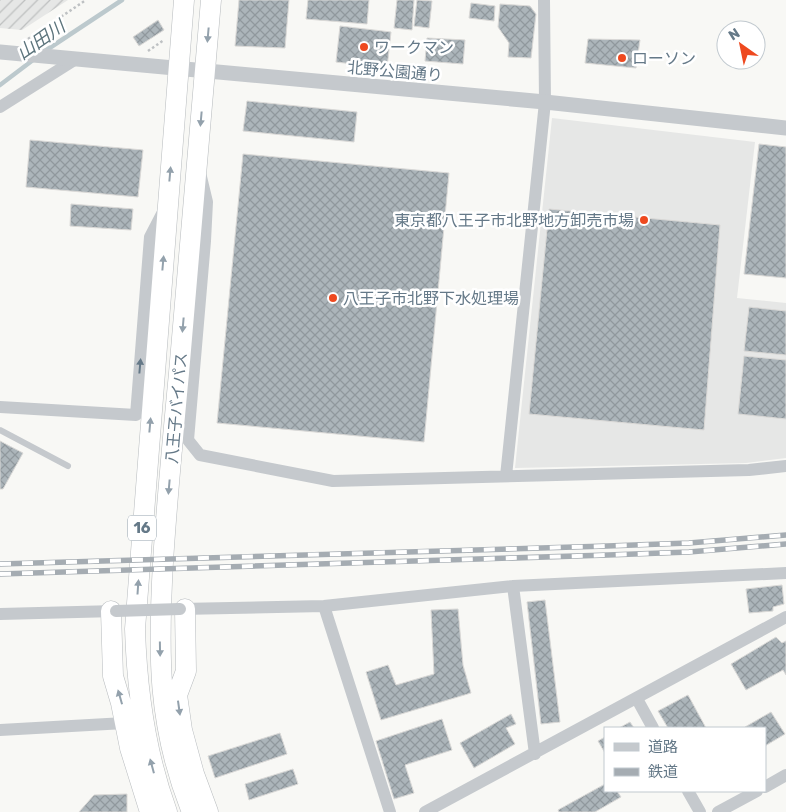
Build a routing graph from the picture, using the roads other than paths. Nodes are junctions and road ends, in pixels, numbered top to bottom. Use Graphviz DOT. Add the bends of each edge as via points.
graph roads {
  1 [pos="184,0"];
  2 [pos="210,0"];
  3 [pos="544,0"];
  4 [pos="8,53"];
  5 [pos="76,59"];
  6 [pos="178,68"];
  7 [pos="205,71"];
  8 [pos="545,102"];
  9 [pos="0,107"];
  10 [pos="786,128"];
  11 [pos="197,159"];
  12 [pos="168,204"];
  13 [pos="0,407"];
  14 [pos="0,430"];
  15 [pos="68,466"];
  16 [pos="786,466"];
  17 [pos="506,476"];
  18 [pos="786,573"];
  19 [pos="513,586"];
  20 [pos="324,606"];
  21 [pos="183,609"];
  22 [pos="114,611"];
  23 [pos="0,614"];
  24 [pos="786,617"];
  25 [pos="637,699"];
  26 [pos="125,723"];
  27 [pos="652,727"];
  28 [pos="0,730"];
  29 [pos="534,754"];
  30 [pos="786,775"];
  31 [pos="766,786"];
  32 [pos="689,792"];
  33 [pos="755,792"];
  34 [pos="150,812"];
  35 [pos="167,812"];
  36 [pos="192,812"];
  37 [pos="208,812"];
  38 [pos="390,812"];
  39 [pos="425,812"];
  40 [pos="700,812"];
  41 [pos="718,812"];
  1 -- 6 [label="highway, 八王子バイパス / 16"];
  2 -- 7 [label="highway, 八王子バイパス / 16, one-way"];
  3 -- 8 [label="street"];
  4 -- 5 [label="street, 北野公園通り"];
  5 -- 6 [label="street, 北野公園通り"];
  5 -- 9 [label="street"];
  6 -- 7 [label="street, 北野公園通り"];
  12 -- 6 [label="highway, 八王子バイパス / 16, one-way"];
  7 -- 8 [label="street, 北野公園通り"];
  7 -- 11 [label="highway, 八王子バイパス / 16, one-way"];
  8 -- 10 [label="street, 北野公園通り"];
  8 -- 17 [label="street"];
  11 -- 17 [label="street" via="207,202 188,440 200,455 333,481"];
  11 -- 36 [label="highway, 八王子バイパス / 16, one-way" via="165,523 159,629 160,677 167,733"];
  13 -- 12 [label="street, one-way" via="136,415 150,237"];
  35 -- 12 [label="highway, 八王子バイパス / 16, one-way" via="140,709 135,629"];
  14 -- 15 [label="lane"];
  16 -- 17 [label="street" via="749,470"];
  18 -- 19 [label="street"];
  19 -- 20 [label="street"];
  19 -- 29 [label="street"];
  20 -- 21 [label="street"];
  20 -- 38 [label="street"];
  21 -- 22 [label="street, bridge"];
  21 -- 37 [label="highway, one-way" via="186,671 177,695 182,730"];
  22 -- 23 [label="street"];
  26 -- 22 [label="highway, one-way" via="113,676"];
  24 -- 25 [label="street"];
  25 -- 27 [label="street"];
  25 -- 29 [label="street"];
  26 -- 28 [label="street"];
  26 -- 34 [label="highway"];
  29 -- 39 [label="street"];
  30 -- 31 [label="street"];
  32 -- 40 [label="street"];
  33 -- 41 [label="street"];
}
